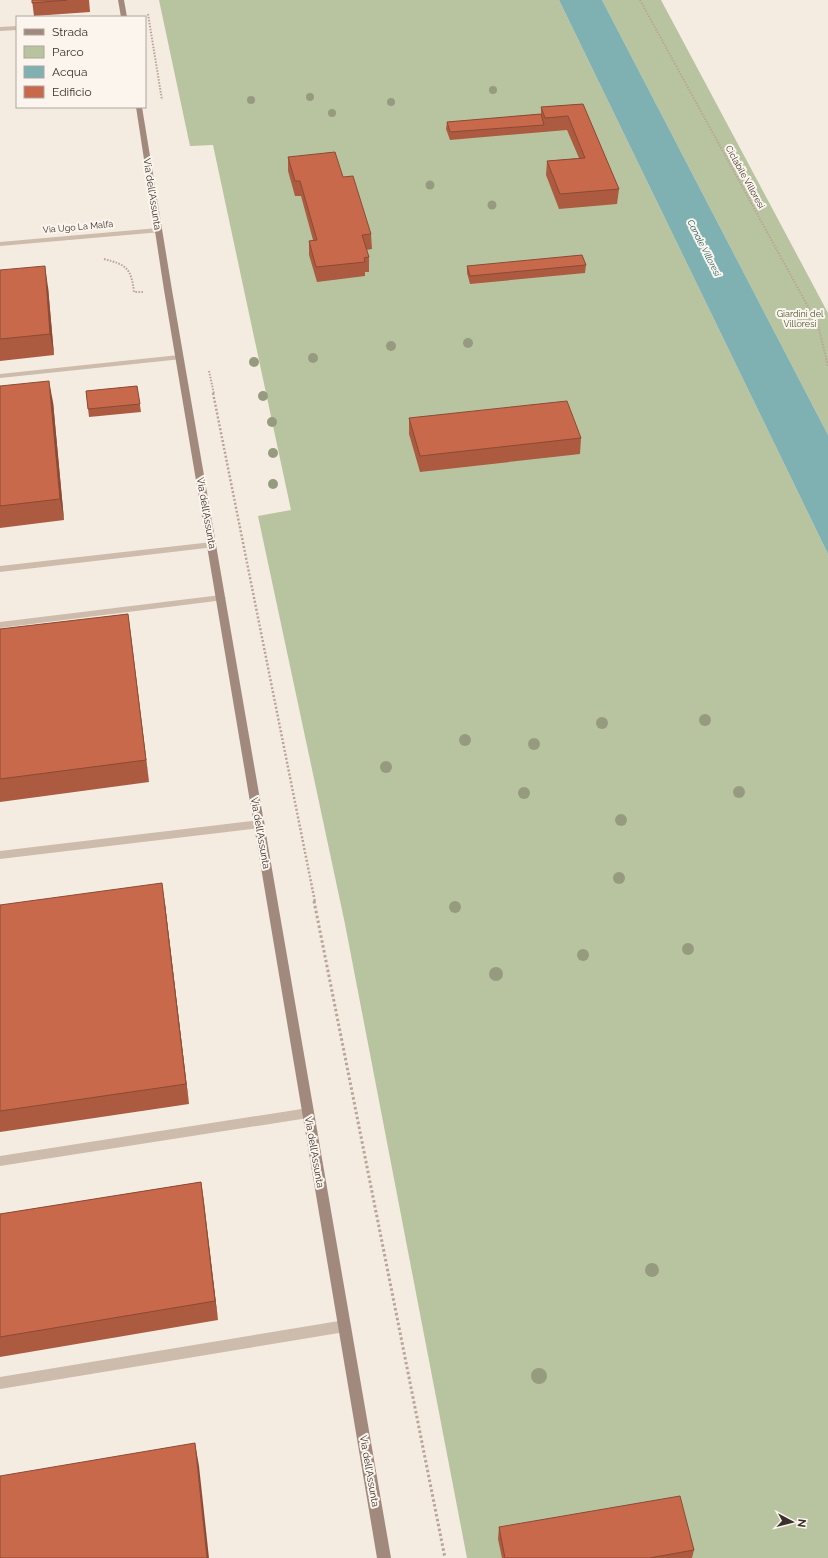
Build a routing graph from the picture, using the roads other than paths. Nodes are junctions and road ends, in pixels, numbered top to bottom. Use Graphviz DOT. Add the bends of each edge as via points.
graph roads {
  1 [pos="121,0"];
  2 [pos="124,16"];
  3 [pos="16,28"];
  4 [pos="0,29"];
  5 [pos="139,108"];
  6 [pos="158,230"];
  7 [pos="0,244"];
  8 [pos="179,357"];
  9 [pos="0,376"];
  10 [pos="212,545"];
  11 [pos="0,569"];
  12 [pos="221,598"];
  13 [pos="0,625"];
  14 [pos="260,824"];
  15 [pos="0,855"];
  16 [pos="308,1112"];
  17 [pos="0,1161"];
  18 [pos="345,1326"];
  19 [pos="0,1383"];
  20 [pos="384,1558"];
  1 -- 2 [label="street"];
  3 -- 4 [label="street"];
  5 -- 6 [label="street, Via dell'Assunta"];
  6 -- 7 [label="street, Via Ugo La Malfa"];
  6 -- 8 [label="street, Via dell'Assunta"];
  8 -- 9 [label="street"];
  8 -- 10 [label="street, Via dell'Assunta"];
  10 -- 11 [label="street"];
  10 -- 12 [label="street, Via dell'Assunta"];
  12 -- 13 [label="street"];
  12 -- 14 [label="street, Via dell'Assunta"];
  14 -- 15 [label="street"];
  14 -- 16 [label="street, Via dell'Assunta"];
  16 -- 17 [label="street"];
  16 -- 18 [label="street, Via dell'Assunta"];
  18 -- 19 [label="street"];
  18 -- 20 [label="street, Via dell'Assunta"];
}
